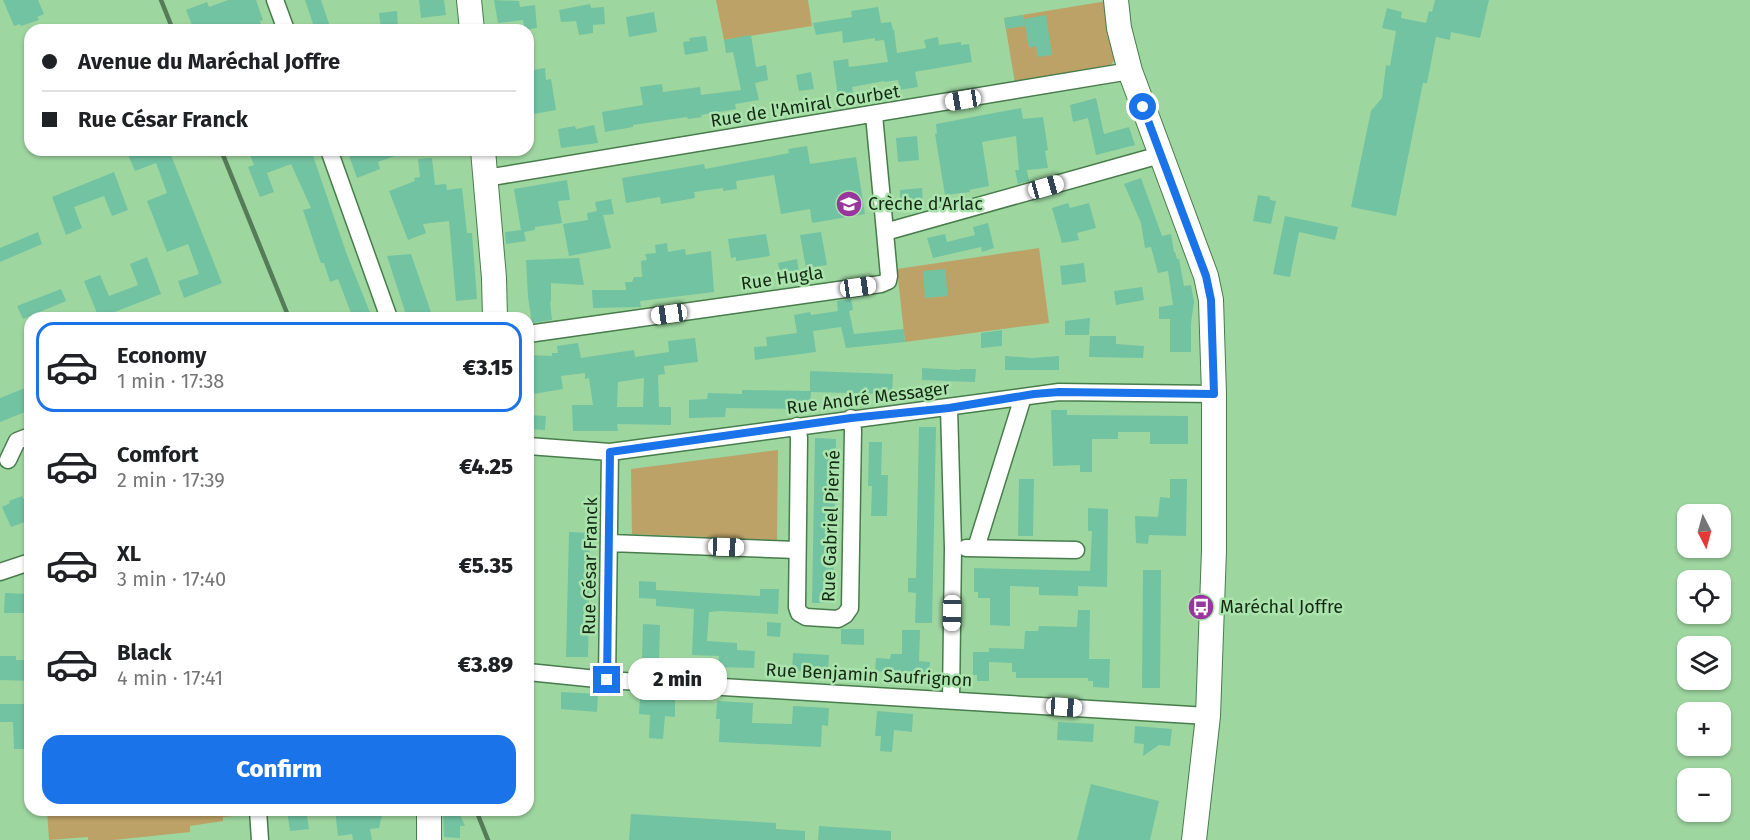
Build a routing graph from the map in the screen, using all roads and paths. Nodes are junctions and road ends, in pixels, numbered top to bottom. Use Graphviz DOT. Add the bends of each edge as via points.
graph roads {
  1 [pos="275,0"];
  2 [pos="469,0"];
  3 [pos="1116,0"];
  4 [pos="284,24"];
  5 [pos="471,24"];
  6 [pos="1130,72"];
  7 [pos="874,115"];
  8 [pos="1160,155"];
  9 [pos="331,156"];
  10 [pos="484,156"];
  11 [pos="486,178"];
  12 [pos="885,232"];
  13 [pos="387,312"];
  14 [pos="495,312"];
  15 [pos="534,333"];
  16 [pos="1214,394"];
  17 [pos="1023,397"];
  18 [pos="949,408"];
  19 [pos="851,418"];
  20 [pos="797,426"];
  21 [pos="24,438"];
  22 [pos="534,446"];
  23 [pos="610,452"];
  24 [pos="8,460"];
  25 [pos="609,543"];
  26 [pos="953,548"];
  27 [pos="976,548"];
  28 [pos="796,550"];
  29 [pos="1076,550"];
  30 [pos="24,564"];
  31 [pos="0,572"];
  32 [pos="534,673"];
  33 [pos="607,680"];
  34 [pos="951,699"];
  35 [pos="1208,716"];
  36 [pos="258,816"];
  37 [pos="429,816"];
  38 [pos="260,840"];
  39 [pos="429,840"];
  40 [pos="1194,840"];
  1 -- 4 [label="street"];
  2 -- 5 [label="street"];
  3 -- 6 [label="street"];
  6 -- 7 [label="street, Rue de l'Amiral Courbet"];
  6 -- 8 [label="street"];
  7 -- 11 [label="street, Rue de l'Amiral Courbet"];
  7 -- 12 [label="street"];
  8 -- 12 [label="street"];
  8 -- 16 [label="street" via="1206,276 1211,300"];
  9 -- 13 [label="street"];
  10 -- 11 [label="street"];
  11 -- 14 [label="street"];
  12 -- 15 [label="street, Rue Hugla" via="889,276 881,284"];
  16 -- 17 [label="street, Rue André Messager" via="1059,392"];
  16 -- 35 [label="street" via="1214,560"];
  17 -- 18 [label="street, Rue André Messager"];
  17 -- 27 [label="street"];
  18 -- 19 [label="street, Rue André Messager"];
  18 -- 26 [label="street"];
  19 -- 20 [label="street, Rue André Messager"];
  19 -- 28 [label="street, Rue Gabriel Pierné" via="850,608 846,615 838,619 799,613"];
  20 -- 23 [label="street, Rue André Messager"];
  20 -- 28 [label="street, Rue Gabriel Pierné"];
  21 -- 24 [label="street" via="16,441"];
  22 -- 23 [label="street, Rue André Messager"];
  23 -- 25 [label="street, Rue César Franck"];
  25 -- 28 [label="street"];
  25 -- 33 [label="street, Rue César Franck"];
  26 -- 27 [label="street"];
  26 -- 34 [label="street"];
  27 -- 29 [label="street"];
  30 -- 31 [label="street"];
  32 -- 33 [label="street, Rue Benjamin Saufrignon"];
  33 -- 34 [label="street, Rue Benjamin Saufrignon"];
  34 -- 35 [label="street, Rue Benjamin Saufrignon"];
  35 -- 40 [label="street"];
  36 -- 38 [label="street"];
  37 -- 39 [label="street"];
}
